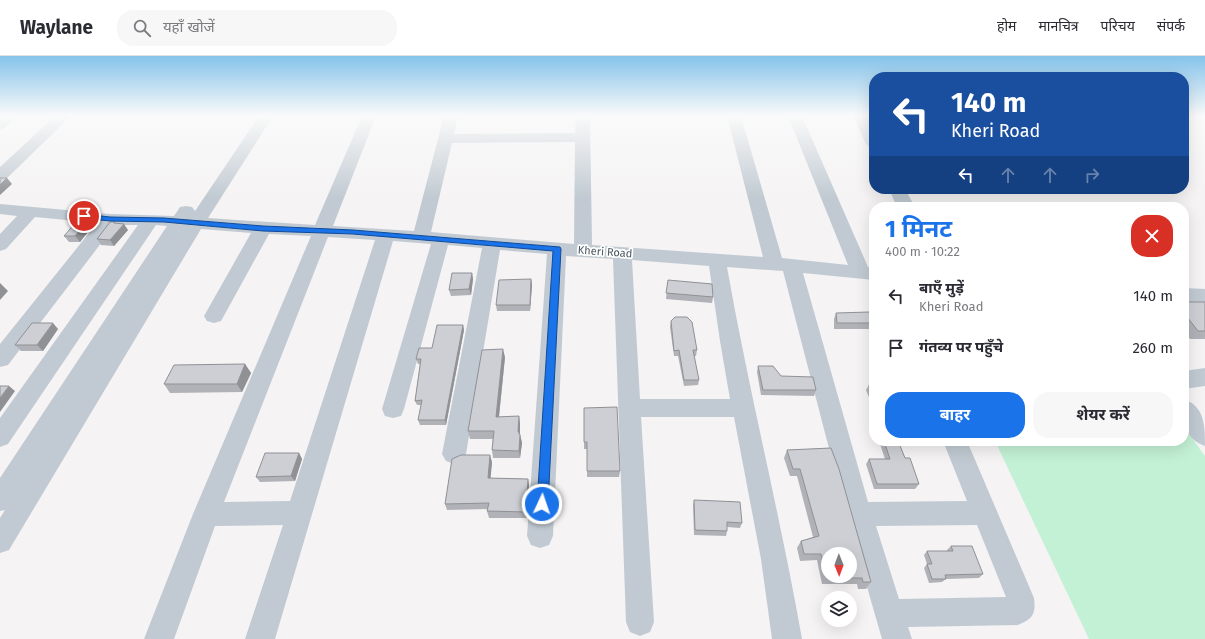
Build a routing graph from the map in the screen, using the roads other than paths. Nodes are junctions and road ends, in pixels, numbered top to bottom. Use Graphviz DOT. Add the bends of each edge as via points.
graph roads {
  1 [pos="35,143"];
  2 [pos="236,143"];
  3 [pos="246,143"];
  4 [pos="358,143"];
  5 [pos="444,143"];
  6 [pos="583,143"];
  7 [pos="743,143"];
  8 [pos="808,143"];
  9 [pos="0,176"];
  10 [pos="0,209"];
  11 [pos="30,212"];
  12 [pos="110,219"];
  13 [pos="151,220"];
  14 [pos="188,222"];
  15 [pos="263,228"];
  16 [pos="322,231"];
  17 [pos="386,234"];
  18 [pos="421,237"];
  19 [pos="441,239"];
  20 [pos="492,243"];
  21 [pos="0,245"];
  22 [pos="557,249"];
  23 [pos="583,251"];
  24 [pos="622,253"];
  25 [pos="717,260"];
  26 [pos="782,265"];
  27 [pos="868,274"];
  28 [pos="1189,295"];
  29 [pos="1205,296"];
  30 [pos="214,316"];
  31 [pos="0,359"];
  32 [pos="1205,378"];
  33 [pos="1189,380"];
  34 [pos="629,408"];
  35 [pos="743,408"];
  36 [pos="393,409"];
  37 [pos="1189,415"];
  38 [pos="1205,436"];
  39 [pos="0,437"];
  40 [pos="957,446"];
  41 [pos="454,454"];
  42 [pos="0,500"];
  43 [pos="298,513"];
  44 [pos="985,513"];
  45 [pos="206,514"];
  46 [pos="859,514"];
  47 [pos="540,536"];
  48 [pos="0,541"];
  49 [pos="889,613"];
  50 [pos="640,622"];
  51 [pos="159,639"];
  52 [pos="260,639"];
  53 [pos="787,639"];
  54 [pos="897,639"];
  1 -- 9 [label="street"];
  2 -- 14 [label="street"];
  3 -- 14 [label="street"];
  4 -- 16 [label="street"];
  5 -- 18 [label="street"];
  6 -- 23 [label="street"];
  7 -- 26 [label="street"];
  8 -- 27 [label="street"];
  10 -- 11 [label="street, Kheri Road"];
  11 -- 12 [label="street, Kheri Road"];
  11 -- 21 [label="street"];
  12 -- 13 [label="street, Kheri Road"];
  12 -- 31 [label="street"];
  13 -- 14 [label="street, Kheri Road"];
  13 -- 39 [label="street"];
  14 -- 15 [label="street, Kheri Road"];
  14 -- 42 [label="street"];
  14 -- 48 [label="street"];
  15 -- 16 [label="street, Kheri Road"];
  15 -- 30 [label="street"];
  16 -- 17 [label="street, Kheri Road"];
  16 -- 45 [label="street"];
  17 -- 18 [label="street, Kheri Road"];
  17 -- 43 [label="street"];
  18 -- 19 [label="street, Kheri Road"];
  19 -- 20 [label="street, Kheri Road"];
  19 -- 36 [label="street"];
  20 -- 22 [label="street, Kheri Road"];
  20 -- 41 [label="street"];
  22 -- 23 [label="street, Kheri Road"];
  22 -- 47 [label="street"];
  23 -- 24 [label="street, Kheri Road"];
  24 -- 25 [label="street, Kheri Road"];
  24 -- 34 [label="street"];
  25 -- 26 [label="street, Kheri Road"];
  25 -- 35 [label="street"];
  26 -- 27 [label="street, Kheri Road"];
  26 -- 46 [label="street"];
  28 -- 29 [label="street"];
  32 -- 33 [label="street"];
  34 -- 35 [label="street"];
  34 -- 50 [label="street"];
  35 -- 53 [label="street" via="774,559"];
  37 -- 38 [label="street"];
  40 -- 44 [label="street"];
  43 -- 45 [label="street"];
  43 -- 52 [label="street"];
  44 -- 46 [label="street"];
  44 -- 49 [label="street" via="1020,598 1021,608 1013,612"];
  45 -- 51 [label="street"];
  46 -- 49 [label="street"];
  49 -- 54 [label="street"];
}
